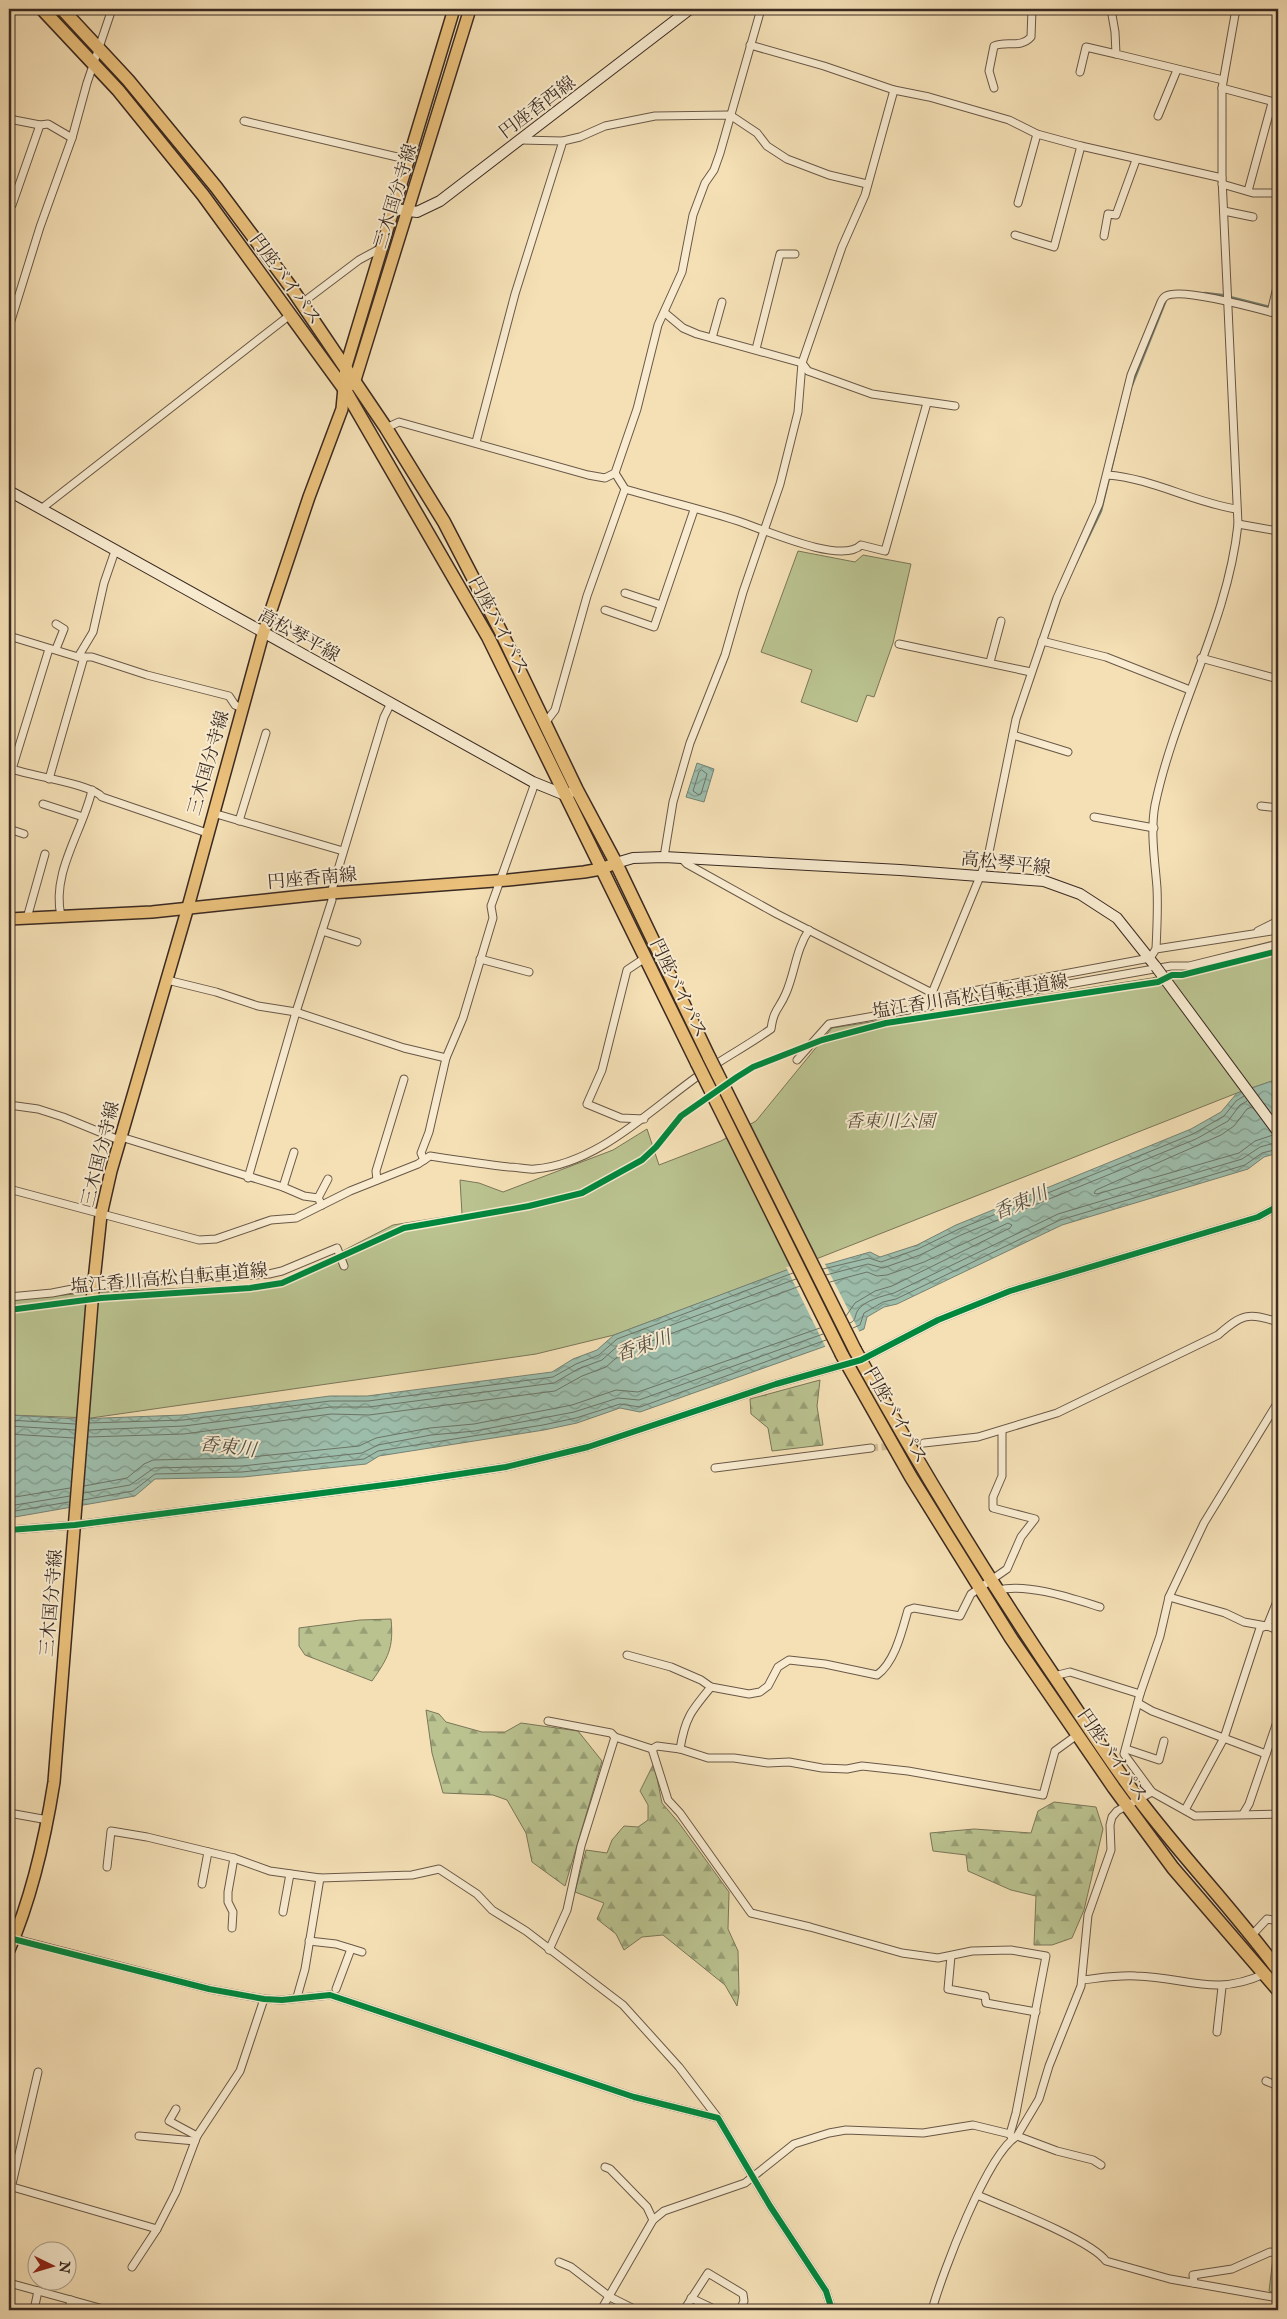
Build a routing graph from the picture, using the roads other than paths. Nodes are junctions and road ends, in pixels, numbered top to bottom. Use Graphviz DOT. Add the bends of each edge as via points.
graph roads {
  1 [pos="42,9"];
  2 [pos="62,9"];
  3 [pos="112,9"];
  4 [pos="454,9"];
  5 [pos="470,9"];
  6 [pos="690,9"];
  7 [pos="761,9"];
  8 [pos="1032,9"];
  9 [pos="1111,9"];
  10 [pos="1236,9"];
  11 [pos="750,44"];
  12 [pos="99,48"];
  13 [pos="1116,54"];
  14 [pos="94,63"];
  15 [pos="1177,70"];
  16 [pos="1080,72"];
  17 [pos="1223,84"];
  18 [pos="994,88"];
  19 [pos="894,90"];
  20 [pos="1275,103"];
  21 [pos="730,115"];
  22 [pos="1158,116"];
  23 [pos="9,121"];
  24 [pos="244,121"];
  25 [pos="40,125"];
  26 [pos="1037,134"];
  27 [pos="72,138"];
  28 [pos="520,140"];
  29 [pos="563,141"];
  30 [pos="1081,146"];
  31 [pos="410,160"];
  32 [pos="1136,160"];
  33 [pos="1222,181"];
  34 [pos="867,184"];
  35 [pos="9,187"];
  36 [pos="17,190"];
  37 [pos="1248,191"];
  38 [pos="1278,192"];
  39 [pos="1018,203"];
  40 [pos="12,204"];
  41 [pos="395,209"];
  42 [pos="1224,211"];
  43 [pos="409,212"];
  44 [pos="1253,217"];
  45 [pos="1015,235"];
  46 [pos="1104,236"];
  47 [pos="384,246"];
  48 [pos="795,254"];
  49 [pos="1278,283"];
  50 [pos="1229,298"];
  51 [pos="722,302"];
  52 [pos="302,303"];
  53 [pos="1273,310"];
  54 [pos="665,313"];
  55 [pos="290,315"];
  56 [pos="9,327"];
  57 [pos="712,338"];
  58 [pos="756,350"];
  59 [pos="802,363"];
  60 [pos="346,366"];
  61 [pos="355,380"];
  62 [pos="345,390"];
  63 [pos="927,403"];
  64 [pos="955,406"];
  65 [pos="386,428"];
  66 [pos="476,442"];
  67 [pos="615,473"];
  68 [pos="1109,475"];
  69 [pos="625,489"];
  70 [pos="9,491"];
  71 [pos="41,509"];
  72 [pos="1236,509"];
  73 [pos="694,510"];
  74 [pos="1238,524"];
  75 [pos="1278,531"];
  76 [pos="764,532"];
  77 [pos="115,551"];
  78 [pos="625,593"];
  79 [pos="661,605"];
  80 [pos="605,610"];
  81 [pos="1001,621"];
  82 [pos="56,624"];
  83 [pos="263,634"];
  84 [pos="9,636"];
  85 [pos="1042,640"];
  86 [pos="899,644"];
  87 [pos="52,649"];
  88 [pos="81,657"];
  89 [pos="1201,658"];
  90 [pos="990,662"];
  91 [pos="1031,672"];
  92 [pos="1278,679"];
  93 [pos="1190,690"];
  94 [pos="391,703"];
  95 [pos="242,708"];
  96 [pos="545,723"];
  97 [pos="266,733"];
  98 [pos="1013,735"];
  99 [pos="1068,752"];
  100 [pos="11,771"];
  101 [pos="49,780"];
  102 [pos="535,783"];
  103 [pos="92,790"];
  104 [pos="578,790"];
  105 [pos="564,795"];
  106 [pos="43,804"];
  107 [pos="1261,806"];
  108 [pos="1278,808"];
  109 [pos="212,813"];
  110 [pos="83,817"];
  111 [pos="1094,817"];
  112 [pos="239,821"];
  113 [pos="1154,828"];
  114 [pos="9,829"];
  115 [pos="207,833"];
  116 [pos="24,834"];
  117 [pos="343,851"];
  118 [pos="45,854"];
  119 [pos="664,856"];
  120 [pos="680,857"];
  121 [pos="616,862"];
  122 [pos="601,869"];
  123 [pos="979,875"];
  124 [pos="501,880"];
  125 [pos="331,894"];
  126 [pos="188,907"];
  127 [pos="61,916"];
  128 [pos="27,918"];
  129 [pos="9,919"];
  130 [pos="1278,921"];
  131 [pos="809,930"];
  132 [pos="1278,930"];
  133 [pos="322,931"];
  134 [pos="1254,934"];
  135 [pos="357,942"];
  136 [pos="1278,944"];
  137 [pos="645,958"];
  138 [pos="1154,958"];
  139 [pos="480,960"];
  140 [pos="529,972"];
  141 [pos="167,980"];
  142 [pos="932,993"];
  143 [pos="940,997"];
  144 [pos="296,1012"];
  145 [pos="446,1058"];
  146 [pos="797,1060"];
  147 [pos="404,1079"];
  148 [pos="9,1105"];
  149 [pos="644,1119"];
  150 [pos="1278,1132"];
  151 [pos="120,1139"];
  152 [pos="294,1152"];
  153 [pos="424,1160"];
  154 [pos="248,1178"];
  155 [pos="328,1179"];
  156 [pos="377,1180"];
  157 [pos="283,1186"];
  158 [pos="9,1189"];
  159 [pos="318,1198"];
  160 [pos="322,1205"];
  161 [pos="1278,1206"];
  162 [pos="102,1215"];
  163 [pos="344,1266"];
  164 [pos="93,1288"];
  165 [pos="9,1297"];
  166 [pos="1278,1322"];
  167 [pos="858,1355"];
  168 [pos="844,1360"];
  169 [pos="1278,1402"];
  170 [pos="1002,1431"];
  171 [pos="924,1443"];
  172 [pos="871,1448"];
  173 [pos="715,1468"];
  174 [pos="75,1522"];
  175 [pos="9,1530"];
  176 [pos="995,1585"];
  177 [pos="979,1588"];
  178 [pos="1168,1597"];
  179 [pos="1278,1600"];
  180 [pos="1100,1607"];
  181 [pos="1267,1626"];
  182 [pos="1278,1630"];
  183 [pos="627,1655"];
  184 [pos="1054,1676"];
  185 [pos="711,1687"];
  186 [pos="1140,1694"];
  187 [pos="1138,1703"];
  188 [pos="1278,1719"];
  189 [pos="548,1721"];
  190 [pos="1077,1735"];
  191 [pos="615,1737"];
  192 [pos="1224,1738"];
  193 [pos="1275,1740"];
  194 [pos="1164,1741"];
  195 [pos="652,1749"];
  196 [pos="680,1749"];
  197 [pos="1126,1749"];
  198 [pos="1266,1754"];
  199 [pos="1152,1792"];
  200 [pos="1138,1799"];
  201 [pos="1127,1806"];
  202 [pos="1185,1810"];
  203 [pos="9,1813"];
  204 [pos="1243,1814"];
  205 [pos="1278,1814"];
  206 [pos="48,1820"];
  207 [pos="208,1852"];
  208 [pos="234,1858"];
  209 [pos="107,1867"];
  210 [pos="290,1874"];
  211 [pos="320,1878"];
  212 [pos="202,1884"];
  213 [pos="283,1912"];
  214 [pos="1278,1922"];
  215 [pos="232,1928"];
  216 [pos="1252,1935"];
  217 [pos="309,1941"];
  218 [pos="10,1942"];
  219 [pos="351,1949"];
  220 [pos="550,1950"];
  221 [pos="362,1952"];
  222 [pos="951,1956"];
  223 [pos="1276,1963"];
  224 [pos="1264,1974"];
  225 [pos="1082,1980"];
  226 [pos="1222,1987"];
  227 [pos="336,1989"];
  228 [pos="1278,1990"];
  229 [pos="297,1997"];
  230 [pos="264,1999"];
  231 [pos="1036,2012"];
  232 [pos="1217,2032"];
  233 [pos="38,2072"];
  234 [pos="1266,2081"];
  235 [pos="1278,2086"];
  236 [pos="176,2108"];
  237 [pos="718,2118"];
  238 [pos="139,2136"];
  239 [pos="1013,2136"];
  240 [pos="196,2138"];
  241 [pos="1100,2165"];
  242 [pos="605,2167"];
  243 [pos="754,2176"];
  244 [pos="10,2186"];
  245 [pos="977,2195"];
  246 [pos="9,2197"];
  247 [pos="653,2220"];
  248 [pos="157,2228"];
  249 [pos="1278,2253"];
  250 [pos="559,2262"];
  251 [pos="132,2267"];
  252 [pos="9,2283"];
  253 [pos="1194,2283"];
  254 [pos="28,2288"];
  255 [pos="38,2292"];
  256 [pos="42,2292"];
  257 [pos="610,2297"];
  258 [pos="692,2298"];
  259 [pos="1278,2298"];
  260 [pos="71,2300"];
  261 [pos="712,2308"];
  262 [pos="99,2309"];
  263 [pos="34,2310"];
  264 [pos="69,2310"];
  265 [pos="107,2310"];
  266 [pos="601,2310"];
  267 [pos="636,2310"];
  268 [pos="684,2310"];
  269 [pos="740,2310"];
  270 [pos="832,2310"];
  271 [pos="932,2310"];
  1 -- 14 [label="highway, 円座バイパス"];
  2 -- 12 [label="highway, 円座バイパス"];
  3 -- 12 [label="street"];
  4 -- 31 [label="main road, 三木国分寺線"];
  5 -- 43 [label="main road, 三木国分寺線"];
  6 -- 28 [label="main road, 円座香西線"];
  7 -- 11 [label="street"];
  8 -- 18 [label="street" via="1031,38 1022,44 999,43 994,46 989,71"];
  9 -- 13 [label="street"];
  10 -- 17 [label="street"];
  11 -- 19 [label="street"];
  11 -- 21 [label="street" via="748,62"];
  12 -- 14 [label="street"];
  12 -- 52 [label="highway, 円座バイパス" via="216,187"];
  13 -- 15 [label="street"];
  13 -- 16 [label="street" via="1086,47"];
  14 -- 27 [label="street"];
  14 -- 55 [label="highway, 円座バイパス" via="203,194"];
  15 -- 17 [label="street"];
  15 -- 22 [label="street"];
  17 -- 20 [label="street"];
  17 -- 33 [label="street"];
  19 -- 26 [label="street" via="1009,120"];
  19 -- 34 [label="street"];
  20 -- 37 [label="street"];
  21 -- 29 [label="street" via="655,116 605,126"];
  21 -- 34 [label="street" via="787,159 829,175"];
  21 -- 54 [label="street" via="714,170 705,183 693,216 682,272"];
  23 -- 25 [label="street"];
  24 -- 31 [label="street"];
  25 -- 27 [label="street" via="48,124"];
  25 -- 36 [label="street"];
  26 -- 30 [label="street"];
  26 -- 39 [label="street"];
  27 -- 56 [label="street"];
  28 -- 29 [label="street"];
  28 -- 43 [label="main road, 円座香西線" via="440,201 417,212"];
  29 -- 66 [label="street" via="515,294"];
  30 -- 32 [label="street"];
  30 -- 45 [label="street" via="1054,246"];
  31 -- 41 [label="main road, 三木国分寺線"];
  32 -- 33 [label="street"];
  32 -- 46 [label="street" via="1116,215 1108,214"];
  33 -- 37 [label="street"];
  33 -- 42 [label="street"];
  34 -- 59 [label="street"];
  35 -- 36 [label="street"];
  36 -- 40 [label="street"];
  37 -- 38 [label="street"];
  41 -- 43 [label="main road, 円座香西線"];
  41 -- 47 [label="main road, 三木国分寺線"];
  42 -- 44 [label="street"];
  42 -- 50 [label="street"];
  43 -- 61 [label="main road, 三木国分寺線"];
  47 -- 52 [label="street" via="359,260"];
  47 -- 60 [label="main road, 三木国分寺線"];
  48 -- 58 [label="street" via="780,254"];
  49 -- 53 [label="street"];
  50 -- 53 [label="street"];
  50 -- 68 [label="street" via="1169,295 1161,302 1131,375"];
  50 -- 72 [label="street"];
  51 -- 57 [label="street"];
  52 -- 60 [label="highway, 円座バイパス"];
  54 -- 57 [label="street" via="682,328"];
  54 -- 67 [label="street" via="658,325 637,409"];
  55 -- 62 [label="highway, 円座バイパス"];
  55 -- 71 [label="street"];
  57 -- 58 [label="street"];
  58 -- 59 [label="street"];
  59 -- 63 [label="street" via="808,371 872,394"];
  59 -- 76 [label="street" via="798,412"];
  60 -- 61 [label="highway, 円座バイパス"];
  60 -- 62 [label="main road, 三木国分寺線"];
  61 -- 62 [label="main road, 三木国分寺線"];
  61 -- 65 [label="highway, 円座バイパス"];
  62 -- 83 [label="main road, 三木国分寺線" via="342,409"];
  62 -- 105 [label="highway, 円座バイパス" via="488,637"];
  63 -- 64 [label="street"];
  63 -- 76 [label="street" via="885,551 862,545 850,552 823,548"];
  65 -- 66 [label="street" via="399,422"];
  65 -- 96 [label="highway, 円座バイパス" via="444,522"];
  66 -- 67 [label="street" via="494,450 588,475 605,478"];
  67 -- 69 [label="street"];
  68 -- 72 [label="street" via="1123,476"];
  68 -- 85 [label="street"];
  69 -- 73 [label="street"];
  69 -- 96 [label="street" via="587,596 555,710"];
  70 -- 71 [label="main road, 高松琴平線"];
  71 -- 77 [label="main road, 高松琴平線"];
  72 -- 74 [label="street"];
  73 -- 76 [label="street"];
  73 -- 79 [label="street"];
  74 -- 75 [label="street"];
  74 -- 89 [label="street" via="1225,594"];
  76 -- 119 [label="street" via="725,655 690,743 673,802"];
  77 -- 83 [label="main road, 高松琴平線"];
  77 -- 88 [label="street" via="93,632"];
  78 -- 79 [label="street"];
  79 -- 80 [label="street" via="654,626"];
  81 -- 90 [label="street"];
  82 -- 87 [label="street" via="64,629"];
  83 -- 94 [label="main road, 高松琴平線"];
  83 -- 95 [label="main road, 三木国分寺線"];
  84 -- 87 [label="street"];
  85 -- 91 [label="street"];
  85 -- 93 [label="street" via="1106,657"];
  86 -- 90 [label="street"];
  87 -- 88 [label="street"];
  87 -- 100 [label="street"];
  88 -- 95 [label="street" via="92,657 230,696 235,705"];
  88 -- 101 [label="street"];
  89 -- 92 [label="street"];
  89 -- 93 [label="street"];
  90 -- 91 [label="street"];
  91 -- 98 [label="street"];
  93 -- 113 [label="street" via="1155,805"];
  94 -- 102 [label="main road, 高松琴平線"];
  94 -- 117 [label="street"];
  95 -- 109 [label="main road, 三木国分寺線"];
  96 -- 104 [label="highway, 円座バイパス"];
  97 -- 112 [label="street"];
  98 -- 99 [label="street"];
  98 -- 123 [label="street" via="988,857"];
  100 -- 101 [label="street"];
  101 -- 103 [label="street"];
  102 -- 105 [label="main road, 高松琴平線"];
  102 -- 124 [label="street"];
  103 -- 110 [label="street"];
  103 -- 115 [label="street" via="102,797"];
  104 -- 105 [label="main road"];
  104 -- 121 [label="highway, 円座バイパス"];
  105 -- 122 [label="highway, 円座バイパス"];
  106 -- 110 [label="street"];
  107 -- 108 [label="street"];
  109 -- 112 [label="street"];
  109 -- 115 [label="main road, 三木国分寺線"];
  110 -- 127 [label="street" via="72,840 57,899"];
  111 -- 113 [label="street"];
  112 -- 117 [label="street"];
  113 -- 138 [label="street" via="1157,898"];
  114 -- 116 [label="street"];
  115 -- 126 [label="main road, 三木国分寺線"];
  117 -- 125 [label="street"];
  118 -- 128 [label="street"];
  119 -- 120 [label="main road, 高松琴平線"];
  119 -- 121 [label="main road, 高松琴平線"];
  120 -- 123 [label="main road, 高松琴平線"];
  120 -- 131 [label="street" via="687,864"];
  121 -- 122 [label="main road, 円座香南線"];
  121 -- 167 [label="highway, 円座バイパス, bridge"];
  122 -- 124 [label="main road, 円座香南線"];
  122 -- 137 [label="highway, 円座バイパス"];
  123 -- 138 [label="main road, 高松琴平線" via="1044,881 1080,894 1117,918"];
  123 -- 142 [label="street"];
  124 -- 125 [label="main road, 円座香南線"];
  124 -- 139 [label="street" via="491,906 493,918"];
  125 -- 126 [label="main road, 円座香南線"];
  125 -- 133 [label="street"];
  126 -- 127 [label="main road, 円座香南線"];
  126 -- 141 [label="main road, 三木国分寺線"];
  127 -- 128 [label="main road, 円座香南線"];
  128 -- 129 [label="main road, 円座香南線"];
  130 -- 134 [label="street"];
  131 -- 142 [label="street"];
  131 -- 149 [label="street" via="802,940 786,994 773,1013 771,1029 712,1066"];
  132 -- 134 [label="street"];
  133 -- 135 [label="street"];
  133 -- 144 [label="street"];
  134 -- 138 [label="street"];
  136 -- 143 [label="street" via="1189,966 1171,966 967,1002"];
  137 -- 149 [label="street" via="627,970 602,1070 587,1104 621,1118"];
  137 -- 168 [label="highway, 円座バイパス, bridge"];
  138 -- 143 [label="street"];
  138 -- 150 [label="main road, 高松琴平線, bridge"];
  139 -- 140 [label="street"];
  139 -- 145 [label="street" via="463,1018"];
  141 -- 144 [label="street" via="258,1006"];
  141 -- 151 [label="main road, 三木国分寺線"];
  142 -- 143 [label="street"];
  143 -- 146 [label="street" via="931,1006 829,1024"];
  144 -- 145 [label="street" via="404,1048"];
  144 -- 154 [label="street"];
  145 -- 153 [label="street" via="421,1153"];
  147 -- 156 [label="street" via="376,1171"];
  148 -- 151 [label="street" via="55,1114"];
  149 -- 153 [label="street" via="619,1136 573,1159 535,1169 430,1156"];
  151 -- 154 [label="street"];
  151 -- 162 [label="main road, 三木国分寺線"];
  152 -- 157 [label="street"];
  153 -- 156 [label="street"];
  154 -- 157 [label="street"];
  155 -- 159 [label="street"];
  156 -- 160 [label="street"];
  157 -- 159 [label="street" via="304,1196"];
  158 -- 162 [label="street"];
  159 -- 160 [label="street"];
  160 -- 162 [label="street" via="296,1218 271,1220 216,1239 199,1240"];
  161 -- 167 [label="street" via="1258,1217 1010,1291"];
  162 -- 164 [label="main road, 三木国分寺線"];
  163 -- 164 [label="street" via="337,1248 269,1274"];
  164 -- 165 [label="street"];
  164 -- 174 [label="main road, 三木国分寺線"];
  166 -- 170 [label="street" via="1257,1315 1236,1319 1218,1335 1057,1413"];
  167 -- 168 [label="street"];
  167 -- 176 [label="highway, 円座バイパス" via="924,1472"];
  168 -- 174 [label="street" via="588,1447 506,1467 311,1496"];
  168 -- 177 [label="highway, 円座バイパス"];
  169 -- 178 [label="street" via="1204,1523"];
  170 -- 171 [label="street"];
  170 -- 176 [label="street" via="1002,1476 993,1498 993,1508 1035,1519 1021,1537"];
  172 -- 173 [label="street"];
  174 -- 175 [label="street"];
  174 -- 206 [label="main road, 三木国分寺線" via="54,1782"];
  176 -- 177 [label="street"];
  176 -- 180 [label="street" via="1056,1592"];
  176 -- 184 [label="highway, 円座バイパス"];
  177 -- 185 [label="street" via="960,1616 914,1608 908,1610 889,1661 877,1675 798,1659 778,1667 768,1686 760,1692 750,1694"];
  177 -- 190 [label="highway, 円座バイパス"];
  178 -- 181 [label="street" via="1225,1613 1244,1622"];
  178 -- 186 [label="street" via="1160,1636"];
  179 -- 181 [label="street"];
  181 -- 182 [label="street"];
  181 -- 192 [label="street" via="1260,1628"];
  183 -- 185 [label="street" via="671,1666"];
  184 -- 186 [label="street" via="1070,1672"];
  184 -- 200 [label="highway, 円座バイパス"];
  185 -- 196 [label="street" via="689,1714"];
  186 -- 187 [label="street"];
  187 -- 192 [label="street"];
  187 -- 197 [label="street"];
  188 -- 193 [label="street"];
  189 -- 191 [label="street" via="611,1733"];
  190 -- 196 [label="street" via="1055,1751 1043,1795 908,1771 862,1766 822,1768 789,1762 708,1758"];
  190 -- 201 [label="highway, 円座バイパス"];
  191 -- 195 [label="street"];
  191 -- 220 [label="street" via="576,1865 567,1910"];
  192 -- 198 [label="street"];
  192 -- 202 [label="street"];
  193 -- 198 [label="street"];
  194 -- 197 [label="street" via="1159,1760"];
  195 -- 196 [label="street" via="657,1746"];
  195 -- 222 [label="street" via="668,1800 751,1913 902,1953 938,1958"];
  197 -- 199 [label="street" via="1124,1754"];
  198 -- 204 [label="street"];
  199 -- 200 [label="street"];
  199 -- 202 [label="street"];
  200 -- 201 [label="street"];
  200 -- 216 [label="highway, 円座バイパス"];
  201 -- 224 [label="highway, 円座バイパス" via="1173,1868"];
  201 -- 225 [label="street" via="1117,1811 1110,1825 1112,1850 1088,1915"];
  202 -- 204 [label="street" via="1195,1816"];
  203 -- 206 [label="street"];
  204 -- 205 [label="street"];
  206 -- 218 [label="main road, 三木国分寺線" via="20,1925"];
  207 -- 208 [label="street"];
  207 -- 209 [label="street" via="147,1836 111,1831"];
  207 -- 212 [label="street"];
  208 -- 210 [label="street"];
  208 -- 215 [label="street" via="228,1892 233,1912"];
  210 -- 211 [label="street"];
  210 -- 213 [label="street"];
  211 -- 217 [label="street"];
  211 -- 220 [label="street" via="412,1876 439,1869"];
  214 -- 216 [label="street" via="1267,1919"];
  216 -- 223 [label="highway, 円座バイパス"];
  217 -- 219 [label="street"];
  217 -- 229 [label="street"];
  218 -- 230 [label="street"];
  219 -- 221 [label="street"];
  219 -- 227 [label="street"];
  220 -- 237 [label="street" via="623,2005 679,2067"];
  222 -- 231 [label="street" via="948,1989 985,1996 986,2003"];
  222 -- 231 [label="street" via="989,1950 1025,1951 1046,1956"];
  224 -- 226 [label="street" via="1245,1983"];
  224 -- 228 [label="highway, 円座バイパス"];
  225 -- 226 [label="street" via="1135,1976"];
  225 -- 239 [label="street" via="1039,2099"];
  226 -- 232 [label="street"];
  229 -- 230 [label="street"];
  229 -- 237 [label="street" via="330,1994 634,2097"];
  230 -- 240 [label="street" via="240,2071"];
  231 -- 239 [label="street"];
  233 -- 244 [label="street"];
  234 -- 235 [label="street"];
  236 -- 240 [label="street" via="169,2120"];
  237 -- 243 [label="street"];
  238 -- 240 [label="street"];
  239 -- 241 [label="street"];
  239 -- 243 [label="street" via="973,2125 923,2134 846,2130 794,2144"];
  239 -- 245 [label="street"];
  240 -- 248 [label="street" via="176,2192"];
  242 -- 247 [label="street" via="647,2207"];
  243 -- 247 [label="street" via="724,2192 664,2211"];
  243 -- 270 [label="street" via="826,2291"];
  244 -- 246 [label="street"];
  244 -- 248 [label="street"];
  245 -- 253 [label="street" via="1077,2240 1100,2253 1106,2261"];
  245 -- 271 [label="street"];
  247 -- 257 [label="street"];
  248 -- 251 [label="street"];
  249 -- 253 [label="street" via="1270,2252 1232,2269 1193,2275"];
  250 -- 257 [label="street" via="571,2267"];
  252 -- 254 [label="street"];
  253 -- 259 [label="street"];
  255 -- 263 [label="street"];
  256 -- 260 [label="street"];
  257 -- 266 [label="street"];
  257 -- 267 [label="street"];
  258 -- 261 [label="street"];
  258 -- 268 [label="street"];
  258 -- 269 [label="street" via="708,2272 743,2294"];
  260 -- 262 [label="street"];
  260 -- 264 [label="street"];
  262 -- 265 [label="street"];
}
